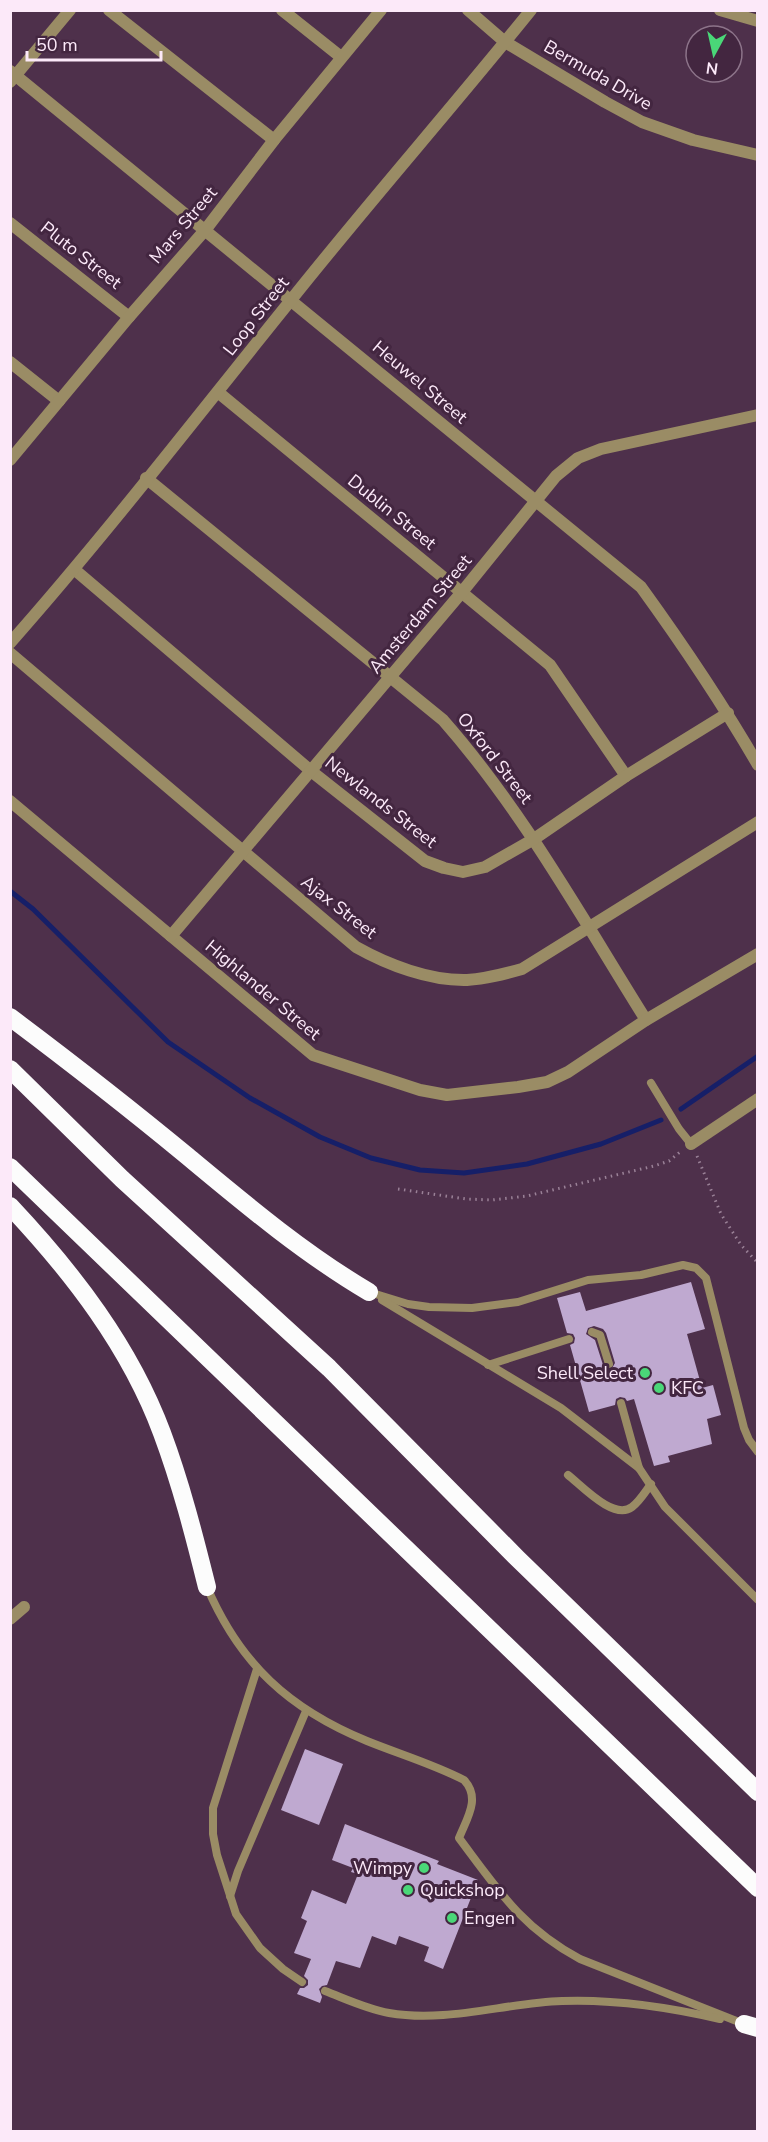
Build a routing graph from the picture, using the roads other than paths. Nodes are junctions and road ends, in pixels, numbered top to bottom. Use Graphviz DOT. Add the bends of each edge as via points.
graph roads {
  1 [pos="70,10"];
  2 [pos="109,10"];
  3 [pos="282,10"];
  4 [pos="381,10"];
  5 [pos="468,10"];
  6 [pos="531,10"];
  7 [pos="720,10"];
  8 [pos="758,21"];
  9 [pos="506,42"];
  10 [pos="341,57"];
  11 [pos="12,76"];
  12 [pos="274,140"];
  13 [pos="758,155"];
  14 [pos="10,223"];
  15 [pos="206,229"];
  16 [pos="291,299"];
  17 [pos="129,317"];
  18 [pos="10,362"];
  19 [pos="219,393"];
  20 [pos="59,401"];
  21 [pos="758,415"];
  22 [pos="10,460"];
  23 [pos="146,478"];
  24 [pos="536,501"];
  25 [pos="75,570"];
  26 [pos="462,592"];
  27 [pos="10,643"];
  28 [pos="10,653"];
  29 [pos="391,676"];
  30 [pos="728,713"];
  31 [pos="758,765"];
  32 [pos="311,771"];
  33 [pos="626,776"];
  34 [pos="10,801"];
  35 [pos="758,822"];
  36 [pos="534,839"];
  37 [pos="242,851"];
  38 [pos="589,928"];
  39 [pos="171,936"];
  40 [pos="758,954"];
  41 [pos="10,1017"];
  42 [pos="646,1020"];
  43 [pos="10,1069"];
  44 [pos="651,1083"];
  45 [pos="758,1099"];
  46 [pos="691,1144"];
  47 [pos="10,1167"];
  48 [pos="10,1206"];
  49 [pos="369,1292"];
  50 [pos="591,1332"];
  51 [pos="569,1340"];
  52 [pos="609,1364"];
  53 [pos="488,1365"];
  54 [pos="621,1403"];
  55 [pos="758,1452"];
  56 [pos="639,1468"];
  57 [pos="567,1475"];
  58 [pos="651,1484"];
  59 [pos="207,1587"];
  60 [pos="758,1599"];
  61 [pos="24,1607"];
  62 [pos="10,1619"];
  63 [pos="257,1669"];
  64 [pos="306,1711"];
  65 [pos="758,1792"];
  66 [pos="758,1888"];
  67 [pos="230,1896"];
  68 [pos="302,1982"];
  69 [pos="325,1991"];
  70 [pos="751,2026"];
  1 -- 11 [label="street"];
  2 -- 12 [label="street"];
  3 -- 10 [label="street"];
  4 -- 10 [label="street, Mars Street"];
  5 -- 9 [label="street, Bermuda Drive"];
  6 -- 9 [label="street, Loop Street"];
  7 -- 8 [label="street"];
  9 -- 13 [label="street, Bermuda Drive" via="642,122 693,140"];
  9 -- 16 [label="street, Loop Street"];
  10 -- 12 [label="street, Mars Street"];
  11 -- 15 [label="street, Heuwel Street"];
  12 -- 15 [label="street, Mars Street"];
  14 -- 17 [label="street, Pluto Street"];
  15 -- 16 [label="street, Heuwel Street"];
  15 -- 17 [label="street, Mars Street"];
  16 -- 19 [label="street, Loop Street"];
  16 -- 24 [label="street, Heuwel Street"];
  17 -- 20 [label="street, Mars Street"];
  18 -- 20 [label="street"];
  19 -- 23 [label="street, Loop Street"];
  19 -- 26 [label="street, Dublin Street"];
  20 -- 22 [label="street, Mars Street"];
  21 -- 24 [label="street, Amsterdam Street" via="601,448 563,470"];
  23 -- 25 [label="street, Loop Street"];
  23 -- 29 [label="street, Oxford Street"];
  24 -- 26 [label="street, Amsterdam Street"];
  24 -- 30 [label="street, Heuwel Street" via="641,587"];
  25 -- 27 [label="street, Loop Street"];
  25 -- 32 [label="street, Newlands Street"];
  26 -- 29 [label="street, Amsterdam Street"];
  26 -- 33 [label="street, Dublin Street" via="550,665"];
  28 -- 37 [label="street, Ajax Street"];
  29 -- 32 [label="street, Amsterdam Street"];
  29 -- 36 [label="street, Oxford Street" via="443,720 466,746"];
  30 -- 31 [label="street, Heuwel Street"];
  30 -- 33 [label="street, Newlands Street"];
  32 -- 36 [label="street, Newlands Street" via="425,861 444,868 463,872 485,867"];
  32 -- 37 [label="street, Amsterdam Street"];
  33 -- 36 [label="street, Newlands Street"];
  34 -- 39 [label="street, Highlander Street"];
  35 -- 38 [label="street, Ajax Street"];
  36 -- 38 [label="street, Oxford Street"];
  37 -- 38 [label="street, Ajax Street" via="356,946 387,962 423,973 466,980 496,977 522,969"];
  37 -- 39 [label="street, Amsterdam Street"];
  38 -- 42 [label="street, Oxford Street"];
  39 -- 42 [label="street, Highlander Street" via="313,1055 447,1095 547,1082"];
  40 -- 42 [label="street, Highlander Street"];
  41 -- 49 [label="highway" via="96,1081 328,1268"];
  43 -- 65 [label="highway" via="122,1179 329,1368"];
  44 -- 46 [label="lane"];
  45 -- 46 [label="street"];
  47 -- 66 [label="highway"];
  48 -- 59 [label="highway" via="80,1286 129,1361 161,1431 182,1491"];
  49 -- 53 [label="lane"];
  49 -- 55 [label="lane" via="418,1305 472,1308 518,1302 588,1281 683,1265 696,1268 706,1278 744,1428"];
  50 -- 52 [label="lane" via="600,1335"];
  51 -- 53 [label="lane"];
  53 -- 56 [label="lane" via="561,1408"];
  54 -- 56 [label="lane"];
  56 -- 58 [label="lane"];
  57 -- 58 [label="lane" via="608,1507 620,1511 634,1505"];
  58 -- 60 [label="lane" via="665,1507"];
  59 -- 63 [label="lane" via="229,1632"];
  61 -- 62 [label="street"];
  63 -- 64 [label="lane"];
  63 -- 67 [label="lane" via="213,1808 217,1855"];
  64 -- 67 [label="lane"];
  64 -- 70 [label="lane" via="364,1740 464,1780 472,1791 473,1803 459,1838 510,1905 547,1939 580,1959"];
  67 -- 68 [label="lane" via="236,1914 260,1948"];
  69 -- 70 [label="lane" via="371,2009 405,2015 443,2016 537,2002 602,2001 677,2009"];
}
